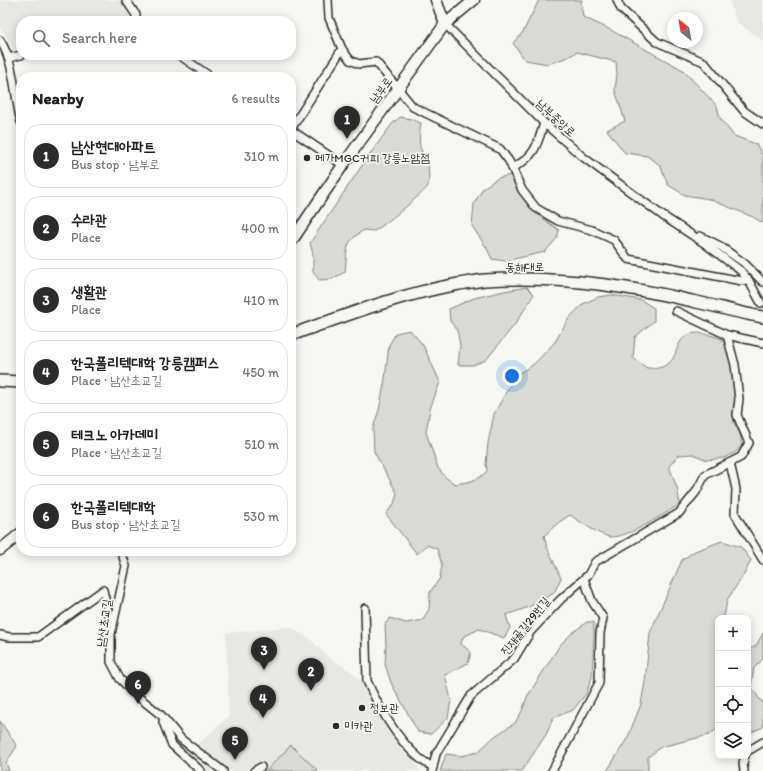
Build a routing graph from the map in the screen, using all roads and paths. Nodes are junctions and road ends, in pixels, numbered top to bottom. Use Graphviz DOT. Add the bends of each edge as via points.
graph roads {
  1 [pos="126,0"];
  2 [pos="328,0"];
  3 [pos="436,0"];
  4 [pos="474,0"];
  5 [pos="617,0"];
  6 [pos="136,16"];
  7 [pos="445,24"];
  8 [pos="0,40"];
  9 [pos="342,49"];
  10 [pos="16,56"];
  11 [pos="8,58"];
  12 [pos="186,60"];
  13 [pos="204,72"];
  14 [pos="398,89"];
  15 [pos="16,101"];
  16 [pos="296,121"];
  17 [pos="544,123"];
  18 [pos="763,124"];
  19 [pos="296,132"];
  20 [pos="343,165"];
  21 [pos="512,168"];
  22 [pos="663,216"];
  23 [pos="296,235"];
  24 [pos="748,281"];
  25 [pos="763,282"];
  26 [pos="761,303"];
  27 [pos="676,311"];
  28 [pos="763,317"];
  29 [pos="296,332"];
  30 [pos="727,335"];
  31 [pos="763,343"];
  32 [pos="0,381"];
  33 [pos="16,382"];
  34 [pos="730,463"];
  35 [pos="16,534"];
  36 [pos="16,537"];
  37 [pos="10,542"];
  38 [pos="16,542"];
  39 [pos="0,550"];
  40 [pos="123,556"];
  41 [pos="763,560"];
  42 [pos="584,579"];
  43 [pos="365,608"];
  44 [pos="114,619"];
  45 [pos="0,635"];
  46 [pos="161,715"];
  47 [pos="763,742"];
  48 [pos="751,749"];
  49 [pos="744,759"];
  50 [pos="261,767"];
  51 [pos="433,769"];
  52 [pos="201,771"];
  53 [pos="223,771"];
  54 [pos="254,771"];
  55 [pos="552,771"];
  56 [pos="744,771"];
  1 -- 6 [label="street"];
  2 -- 9 [label="street" via="329,18"];
  3 -- 7 [label="street"];
  4 -- 7 [label="street, 남부로"];
  5 -- 18 [label="street" via="621,9 657,42 704,62 744,111"];
  7 -- 14 [label="street, 남부로"];
  7 -- 17 [label="street, 남부중앙로"];
  8 -- 11 [label="street"];
  9 -- 14 [label="street" via="350,60 359,64 376,62"];
  9 -- 16 [label="street"];
  10 -- 11 [label="street"];
  11 -- 15 [label="street"];
  12 -- 13 [label="street"];
  14 -- 20 [label="street, 남부로"];
  14 -- 21 [label="street" via="413,107 500,149"];
  17 -- 21 [label="street" via="535,150 523,163"];
  17 -- 22 [label="street, 남부중앙로" via="583,157"];
  19 -- 20 [label="street"];
  20 -- 23 [label="street, 남부로"];
  21 -- 24 [label="street" via="522,190 536,208 558,221 592,230 614,240 628,259"];
  22 -- 24 [label="street, 남부중앙로" via="741,271"];
  22 -- 25 [label="street, 남부중앙로" via="720,246 744,263"];
  24 -- 26 [label="street, 남부중앙로"];
  27 -- 30 [label="street"];
  28 -- 29 [label="main road, 동해대로" via="589,282 539,279 484,280 439,287 388,300"];
  30 -- 31 [label="street"];
  30 -- 34 [label="street, 진재골길29번길" via="735,365 739,399 737,416 749,443 741,457"];
  32 -- 33 [label="main road"];
  34 -- 41 [label="street" via="736,489 735,514"];
  34 -- 42 [label="street, 진재골길29번길" via="705,475 696,492 679,513 595,562"];
  35 -- 37 [label="street"];
  36 -- 37 [label="street"];
  37 -- 38 [label="street"];
  37 -- 39 [label="street"];
  40 -- 44 [label="street, 남산초교길" via="126,566"];
  42 -- 51 [label="street, 진재골길29번길" via="561,599 532,631 514,659 471,696 436,754"];
  42 -- 55 [label="street" via="592,601 603,618 600,633 600,683"];
  43 -- 51 [label="street, 진재골길29번길" via="367,681 401,739"];
  44 -- 45 [label="street" via="109,616 103,590 38,638"];
  44 -- 46 [label="street, 남산초교길" via="111,662 120,679"];
  46 -- 52 [label="street" via="172,745"];
  46 -- 53 [label="street, 남산초교길" via="181,739"];
  47 -- 48 [label="street"];
  49 -- 56 [label="street"];
  50 -- 54 [label="street"];
}
